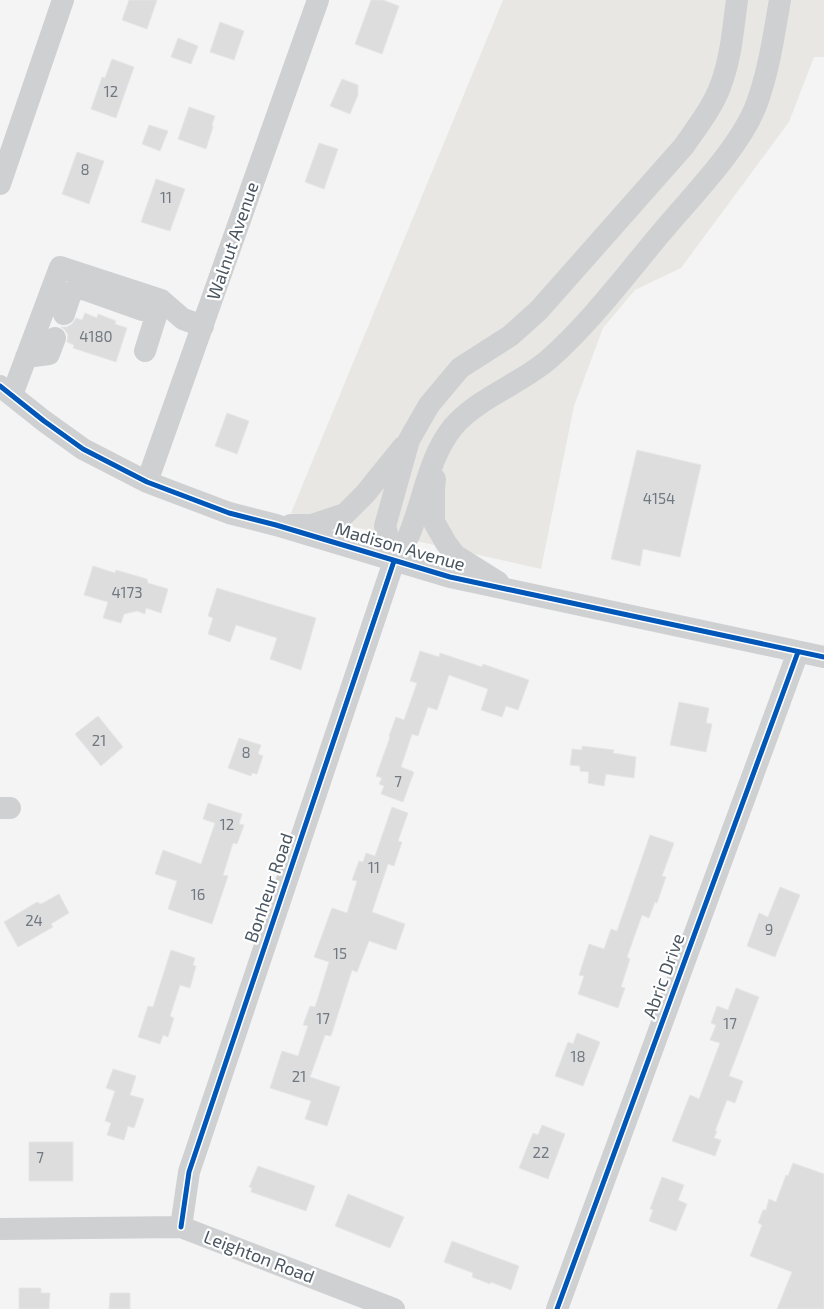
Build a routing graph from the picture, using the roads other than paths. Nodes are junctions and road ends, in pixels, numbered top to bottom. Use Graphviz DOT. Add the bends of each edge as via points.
graph roads {
  1 [pos="63,0"];
  2 [pos="318,0"];
  3 [pos="737,0"];
  4 [pos="780,0"];
  5 [pos="0,184"];
  6 [pos="161,300"];
  7 [pos="64,314"];
  8 [pos="203,326"];
  9 [pos="55,338"];
  10 [pos="145,351"];
  11 [pos="26,357"];
  12 [pos="6,390"];
  13 [pos="409,440"];
  14 [pos="440,447"];
  15 [pos="147,482"];
  16 [pos="276,525"];
  17 [pos="394,561"];
  18 [pos="514,592"];
  19 [pos="798,652"];
  20 [pos="824,657"];
  21 [pos="181,1227"];
  22 [pos="0,1230"];
  23 [pos="345,1300"];
  24 [pos="394,1309"];
  25 [pos="557,1309"];
  1 -- 5 [label="street"];
  2 -- 8 [label="street, Walnut Avenue"];
  3 -- 13 [label="street" via="728,62 720,88 684,146 539,310 510,336 460,368 430,405"];
  4 -- 14 [label="street, Bonheur Road" via="757,104 739,138 570,341 536,371 472,409 453,427"];
  6 -- 7 [label="street" via="142,310 76,289"];
  6 -- 8 [label="street" via="183,319"];
  6 -- 10 [label="street"];
  6 -- 11 [label="street" via="60,266"];
  8 -- 15 [label="street, Walnut Avenue"];
  9 -- 11 [label="street" via="49,354"];
  11 -- 12 [label="street"];
  12 -- 15 [label="street, Madison Avenue" via="83,449"];
  13 -- 16 [label="street" via="345,514 312,525"];
  13 -- 17 [label="street" via="385,526"];
  14 -- 17 [label="street, Bonheur Road" via="409,535"];
  14 -- 18 [label="street" via="434,488 434,522 455,555"];
  15 -- 16 [label="street, Madison Avenue" via="229,513"];
  16 -- 17 [label="street, Madison Avenue"];
  17 -- 18 [label="street, Madison Avenue"];
  17 -- 21 [label="street, Bonheur Road" via="188,1172"];
  18 -- 19 [label="street, Madison Avenue"];
  19 -- 20 [label="street, Madison Avenue"];
  19 -- 25 [label="street, Abric Drive"];
  21 -- 22 [label="street, Leighton Road"];
  21 -- 23 [label="street, Leighton Road"];
  23 -- 24 [label="street, Leighton Road"];
}
